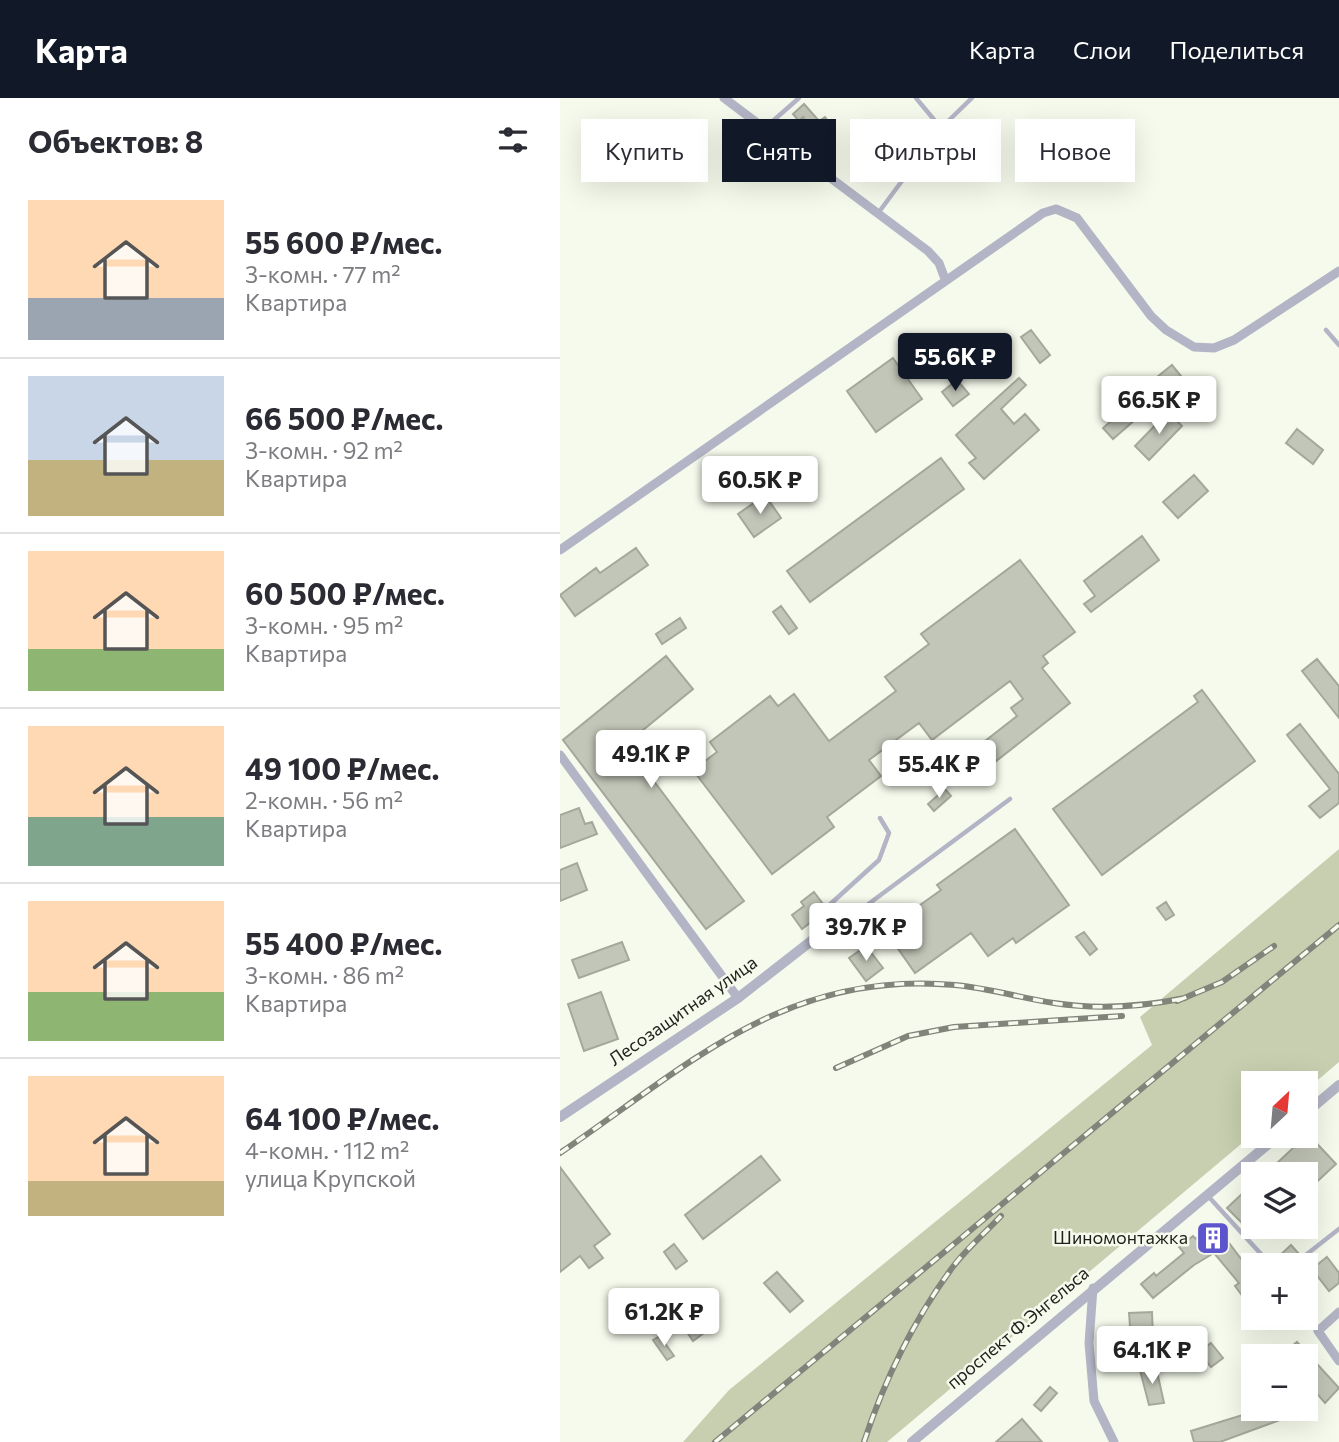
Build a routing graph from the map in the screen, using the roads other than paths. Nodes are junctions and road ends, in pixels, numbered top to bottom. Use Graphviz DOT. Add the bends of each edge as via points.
graph roads {
  1 [pos="724,98"];
  2 [pos="799,98"];
  3 [pos="916,98"];
  4 [pos="972,98"];
  5 [pos="754,119"];
  6 [pos="775,119"];
  7 [pos="934,119"];
  8 [pos="950,119"];
  9 [pos="836,181"];
  10 [pos="901,182"];
  11 [pos="878,213"];
  12 [pos="1339,271"];
  13 [pos="945,279"];
  14 [pos="1326,330"];
  15 [pos="1339,345"];
  16 [pos="560,550"];
  17 [pos="560,755"];
  18 [pos="1010,799"];
  19 [pos="880,818"];
  20 [pos="824,931"];
  21 [pos="738,998"];
  22 [pos="1339,1086"];
  23 [pos="1318,1103"];
  24 [pos="560,1117"];
  25 [pos="1263,1148"];
  26 [pos="1206,1194"];
  27 [pos="1339,1229"];
  28 [pos="1260,1253"];
  29 [pos="1308,1253"];
  30 [pos="1093,1287"];
  31 [pos="1339,1312"];
  32 [pos="1339,1361"];
  33 [pos="912,1442"];
  34 [pos="1114,1442"];
  1 -- 5 [label="street"];
  2 -- 6 [label="lane"];
  3 -- 7 [label="lane"];
  4 -- 8 [label="lane"];
  9 -- 11 [label="street"];
  10 -- 11 [label="lane"];
  11 -- 13 [label="street" via="928,251"];
  12 -- 13 [label="street" via="1234,340 1214,348 1194,347 1151,317 1077,218 1056,209 1043,213"];
  13 -- 16 [label="street"];
  14 -- 15 [label="lane"];
  17 -- 21 [label="street"];
  18 -- 20 [label="lane" via="859,911"];
  19 -- 20 [label="lane" via="889,833 879,860 826,908"];
  20 -- 21 [label="street, Лесозащитная улица"];
  21 -- 24 [label="street, Лесозащитная улица"];
  22 -- 23 [label="street"];
  25 -- 26 [label="street, проспект Ф.Энгельса"];
  26 -- 28 [label="lane"];
  26 -- 30 [label="street, проспект Ф.Энгельса"];
  27 -- 29 [label="lane"];
  30 -- 33 [label="street, проспект Ф.Энгельса"];
  30 -- 34 [label="street" via="1089,1343 1094,1401"];
  31 -- 32 [label="street" via="1318,1331"];
}
